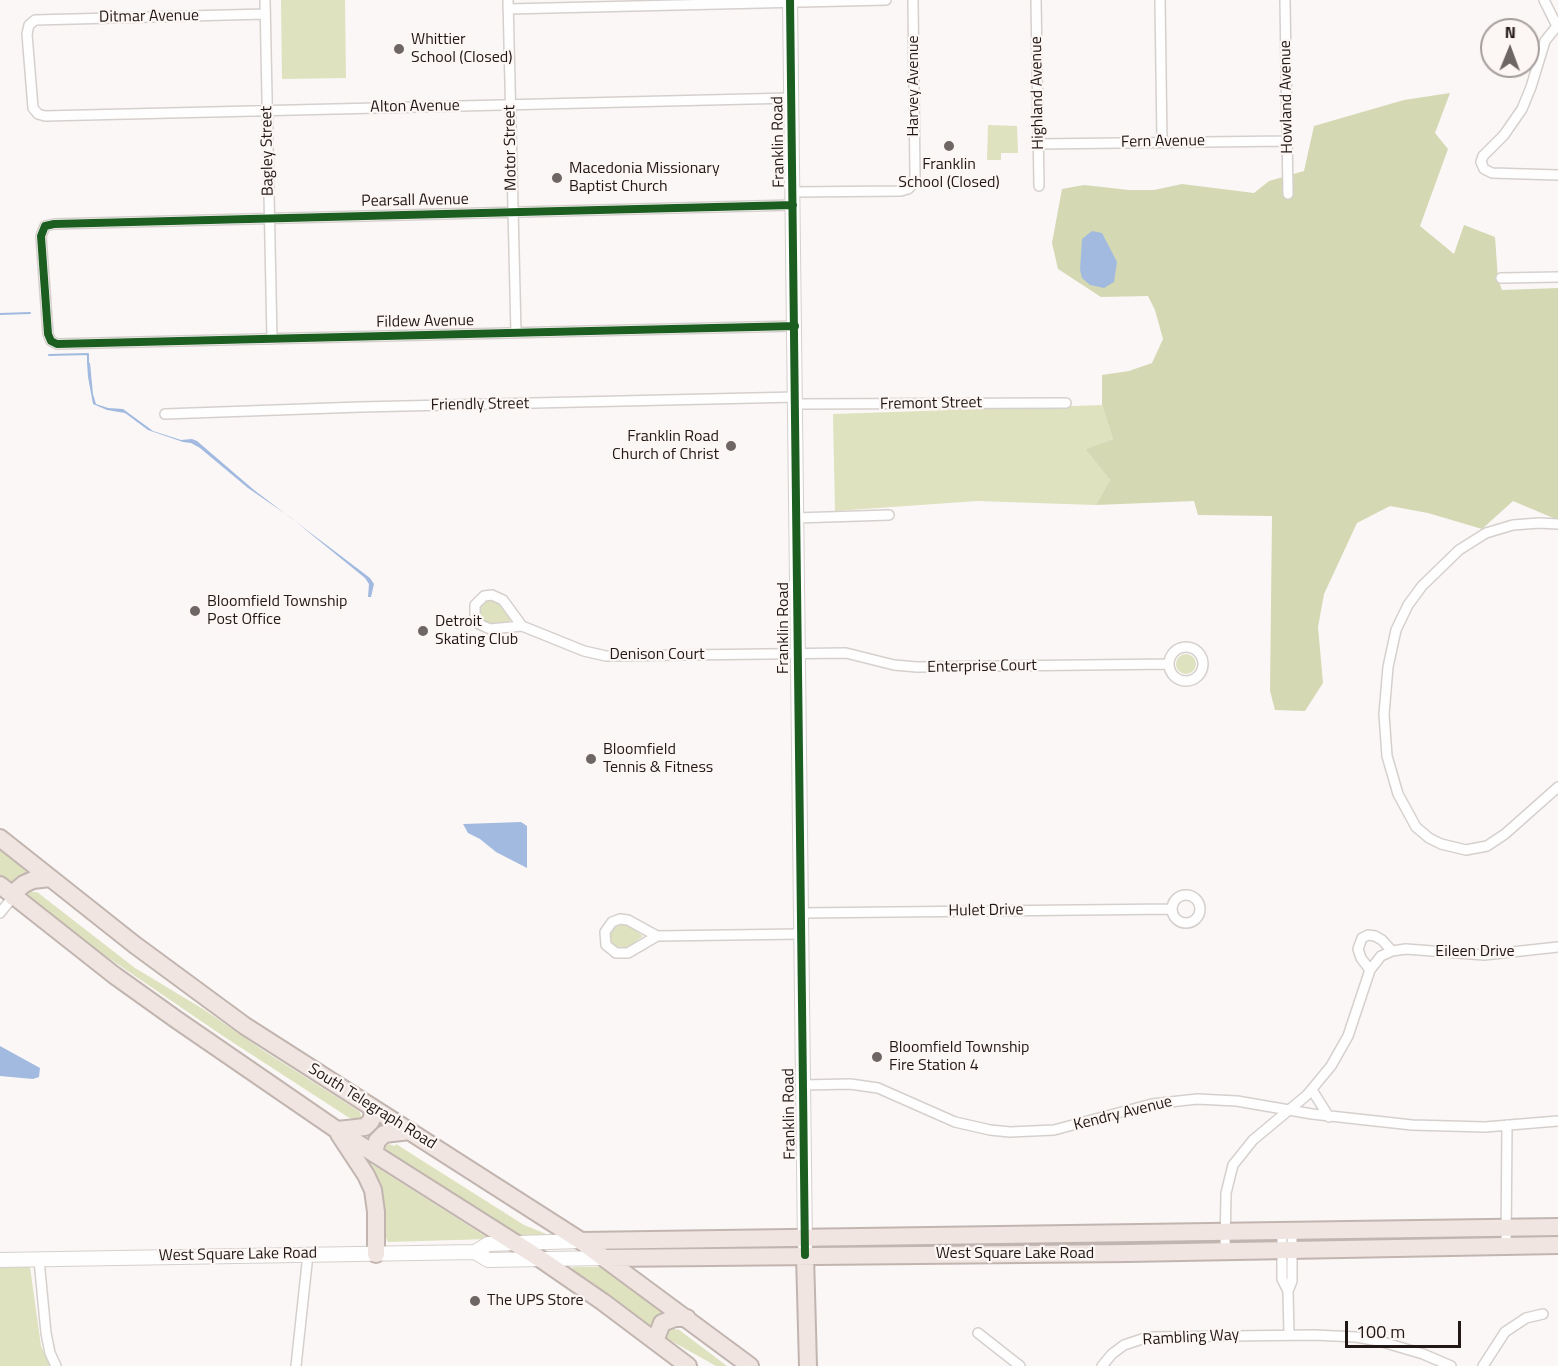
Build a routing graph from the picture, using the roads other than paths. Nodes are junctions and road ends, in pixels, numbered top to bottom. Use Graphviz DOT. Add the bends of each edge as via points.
graph roads {
  1 [pos="265,0"];
  2 [pos="886,0"];
  3 [pos="913,0"];
  4 [pos="1036,0"];
  5 [pos="1160,0"];
  6 [pos="1285,0"];
  7 [pos="1544,0"];
  8 [pos="790,1"];
  9 [pos="508,4"];
  10 [pos="265,14"];
  11 [pos="1557,27"];
  12 [pos="791,98"];
  13 [pos="510,105"];
  14 [pos="267,111"];
  15 [pos="38,114"];
  16 [pos="1287,141"];
  17 [pos="1162,142"];
  18 [pos="1038,144"];
  19 [pos="915,172"];
  20 [pos="1558,175"];
  21 [pos="1039,186"];
  22 [pos="1288,194"];
  23 [pos="793,199"];
  24 [pos="513,212"];
  25 [pos="269,218"];
  26 [pos="1558,277"];
  27 [pos="1501,278"];
  28 [pos="795,326"];
  29 [pos="516,333"];
  30 [pos="272,339"];
  31 [pos="55,344"];
  32 [pos="796,401"];
  33 [pos="1066,403"];
  34 [pos="165,414"];
  35 [pos="889,515"];
  36 [pos="796,518"];
  37 [pos="1558,524"];
  38 [pos="522,626"];
  39 [pos="797,653"];
  40 [pos="1169,664"];
  41 [pos="1558,787"];
  42 [pos="0,838"];
  43 [pos="50,878"];
  44 [pos="0,885"];
  45 [pos="13,897"];
  46 [pos="1172,909"];
  47 [pos="0,913"];
  48 [pos="801,913"];
  49 [pos="801,934"];
  50 [pos="657,936"];
  51 [pos="1558,947"];
  52 [pos="1392,951"];
  53 [pos="1370,970"];
  54 [pos="803,1085"];
  55 [pos="1312,1090"];
  56 [pos="374,1109"];
  57 [pos="1289,1110"];
  58 [pos="1329,1117"];
  59 [pos="1558,1120"];
  60 [pos="1507,1125"];
  61 [pos="337,1130"];
  62 [pos="410,1131"];
  63 [pos="374,1153"];
  64 [pos="1506,1227"];
  65 [pos="1558,1227"];
  66 [pos="1287,1231"];
  67 [pos="1225,1232"];
  68 [pos="805,1237"];
  69 [pos="581,1241"];
  70 [pos="516,1243"];
  71 [pos="1558,1245"];
  72 [pos="1506,1246"];
  73 [pos="1287,1249"];
  74 [pos="1225,1250"];
  75 [pos="475,1252"];
  76 [pos="308,1254"];
  77 [pos="376,1254"];
  78 [pos="805,1255"];
  79 [pos="606,1258"];
  80 [pos="0,1260"];
  81 [pos="39,1260"];
  82 [pos="542,1260"];
  83 [pos="1544,1314"];
  84 [pos="687,1318"];
  85 [pos="978,1333"];
  86 [pos="1289,1335"];
  87 [pos="655,1341"];
  88 [pos="56,1366"];
  89 [pos="296,1366"];
  90 [pos="687,1366"];
  91 [pos="750,1366"];
  92 [pos="808,1366"];
  93 [pos="1020,1366"];
  94 [pos="1102,1366"];
  95 [pos="1451,1366"];
  96 [pos="1483,1366"];
  1 -- 10 [label="street, Bagley Street"];
  2 -- 8 [label="street"];
  3 -- 19 [label="street, Harvey Avenue"];
  4 -- 18 [label="street, Highland Avenue"];
  5 -- 17 [label="street"];
  6 -- 16 [label="street, Howland Avenue"];
  7 -- 11 [label="street"];
  8 -- 9 [label="street"];
  8 -- 12 [label="street, Franklin Road"];
  9 -- 13 [label="street, Motor Street"];
  10 -- 14 [label="street, Bagley Street"];
  10 -- 15 [label="street, Ditmar Avenue" via="33,21 27,34 32,105"];
  11 -- 20 [label="street" via="1545,41 1522,109 1483,156 1482,165 1496,174"];
  12 -- 13 [label="street, Alton Avenue"];
  12 -- 23 [label="street, Franklin Road"];
  13 -- 14 [label="street, Alton Avenue"];
  13 -- 24 [label="street, Motor Street"];
  14 -- 15 [label="street, Alton Avenue"];
  14 -- 25 [label="street, Bagley Street"];
  16 -- 17 [label="street, Fern Avenue"];
  16 -- 22 [label="street, Howland Avenue"];
  17 -- 18 [label="street, Fern Avenue"];
  18 -- 21 [label="street, Highland Avenue"];
  19 -- 23 [label="street, Pearsall Avenue" via="912,185 903,191"];
  23 -- 24 [label="street, Pearsall Avenue"];
  23 -- 28 [label="street, Franklin Road"];
  24 -- 25 [label="street, Pearsall Avenue"];
  24 -- 29 [label="street, Motor Street"];
  25 -- 30 [label="street, Bagley Street"];
  25 -- 31 [label="street, Pearsall Avenue" via="45,226 41,231 48,334"];
  26 -- 27 [label="street"];
  28 -- 29 [label="street, Fildew Avenue"];
  28 -- 32 [label="street, Franklin Road"];
  29 -- 30 [label="street, Fildew Avenue"];
  30 -- 31 [label="street, Fildew Avenue"];
  32 -- 33 [label="street, Fremont Street"];
  32 -- 34 [label="street, Friendly Street"];
  32 -- 36 [label="street, Franklin Road"];
  35 -- 36 [label="street"];
  36 -- 39 [label="street, Franklin Road"];
  37 -- 41 [label="street" via="1499,528 1480,536 1442,565 1417,592 1396,630 1384,709 1394,786 1420,831 1447,847 1481,848 1505,834"];
  38 -- 38 [label="street, Denison Court" via="500,597 484,596 475,605 474,617 482,627 490,630"];
  38 -- 39 [label="street, Denison Court" via="599,655"];
  39 -- 40 [label="street, Enterprise Court" via="852,653 908,667"];
  39 -- 48 [label="street, Franklin Road"];
  42 -- 43 [label="highway, South Telegraph Road"];
  43 -- 45 [label="highway" via="24,884"];
  43 -- 56 [label="highway, South Telegraph Road" via="192,988"];
  44 -- 45 [label="highway"];
  45 -- 47 [label="street"];
  45 -- 61 [label="highway" via="114,975"];
  46 -- 48 [label="street, Hulet Drive"];
  48 -- 49 [label="street, Franklin Road"];
  49 -- 50 [label="street"];
  49 -- 54 [label="street, Franklin Road"];
  50 -- 50 [label="street" via="620,919 609,925 604,936 609,948 624,954"];
  51 -- 52 [label="street, Eileen Drive" via="1484,955"];
  52 -- 53 [label="street" via="1381,956"];
  52 -- 53 [label="street" via="1375,936 1362,938 1359,953"];
  53 -- 55 [label="street" via="1344,1044"];
  54 -- 57 [label="street, Kendry Avenue" via="878,1088 955,1122 1010,1132 1054,1130 1176,1100 1226,1100"];
  54 -- 68 [label="street, Franklin Road"];
  55 -- 57 [label="street"];
  55 -- 58 [label="street"];
  56 -- 61 [label="highway" via="365,1127"];
  56 -- 62 [label="highway, South Telegraph Road"];
  57 -- 58 [label="street, Kendry Avenue"];
  57 -- 67 [label="street" via="1253,1140 1233,1165 1226,1188"];
  58 -- 60 [label="street, Kendry Avenue" via="1437,1126"];
  59 -- 60 [label="street, Kendry Avenue"];
  60 -- 64 [label="street"];
  61 -- 63 [label="highway"];
  61 -- 77 [label="highway" via="373,1190"];
  62 -- 63 [label="highway" via="384,1134"];
  62 -- 69 [label="highway, South Telegraph Road"];
  63 -- 70 [label="highway"];
  64 -- 65 [label="highway, West Square Lake Road"];
  64 -- 66 [label="highway, West Square Lake Road"];
  64 -- 72 [label="street"];
  66 -- 67 [label="highway, West Square Lake Road"];
  66 -- 73 [label="street"];
  67 -- 68 [label="highway, West Square Lake Road"];
  67 -- 74 [label="street"];
  68 -- 69 [label="highway, West Square Lake Road"];
  68 -- 78 [label="street, Franklin Road"];
  69 -- 70 [label="street, West Square Lake Road"];
  69 -- 79 [label="highway, South Telegraph Road"];
  70 -- 75 [label="street, West Square Lake Road" via="488,1244"];
  70 -- 82 [label="highway"];
  71 -- 72 [label="highway, West Square Lake Road"];
  72 -- 73 [label="highway, West Square Lake Road"];
  73 -- 74 [label="highway, West Square Lake Road"];
  73 -- 86 [label="street" via="1282,1279 1288,1291"];
  74 -- 78 [label="highway, West Square Lake Road"];
  75 -- 77 [label="street, West Square Lake Road"];
  75 -- 82 [label="street, West Square Lake Road" via="488,1260"];
  76 -- 77 [label="street, West Square Lake Road"];
  76 -- 81 [label="street, West Square Lake Road"];
  76 -- 89 [label="street"];
  78 -- 79 [label="highway, West Square Lake Road"];
  78 -- 92 [label="highway, Franklin Road"];
  79 -- 82 [label="street, West Square Lake Road"];
  79 -- 84 [label="highway, South Telegraph Road"];
  80 -- 81 [label="street, West Square Lake Road"];
  81 -- 88 [label="street" via="46,1333"];
  82 -- 87 [label="highway"];
  83 -- 96 [label="street" via="1526,1318 1505,1332"];
  84 -- 87 [label="highway" via="662,1323"];
  84 -- 91 [label="highway, South Telegraph Road"];
  85 -- 93 [label="street"];
  86 -- 94 [label="street, Rambling Way" via="1148,1337 1124,1345"];
  86 -- 95 [label="street, Rambling Way" via="1335,1335 1379,1341"];
  87 -- 90 [label="highway"];
}
